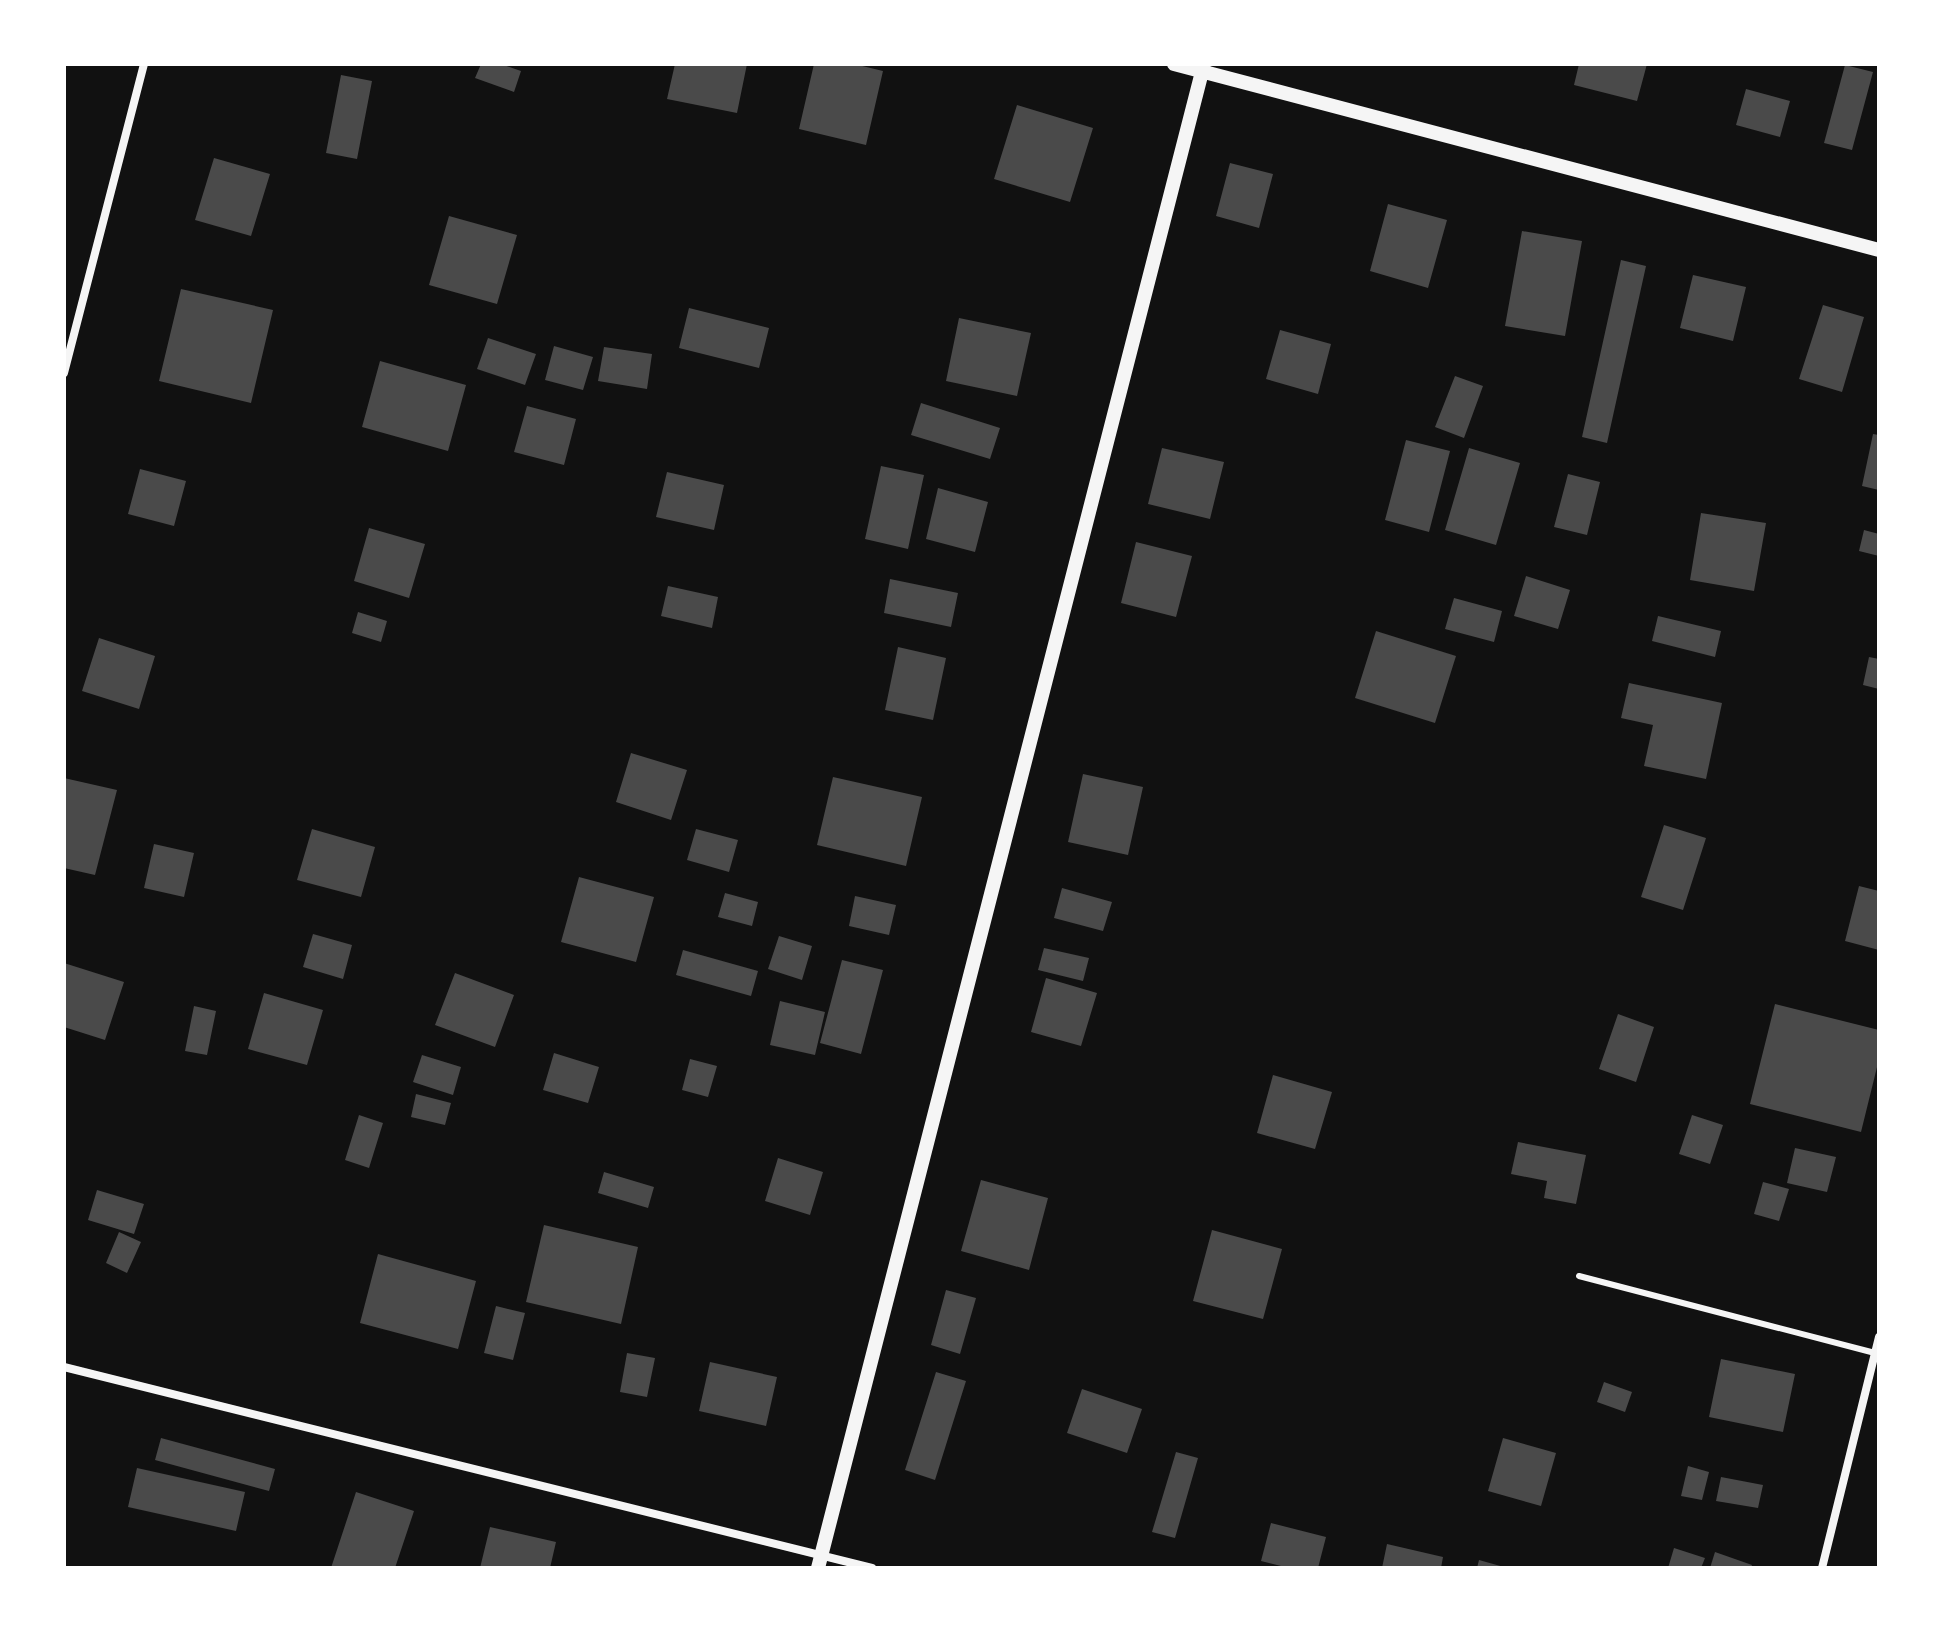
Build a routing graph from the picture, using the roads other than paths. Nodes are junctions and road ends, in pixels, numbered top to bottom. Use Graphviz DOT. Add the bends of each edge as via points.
graph roads {
  1 [pos="144,64"];
  2 [pos="1174,64"];
  3 [pos="1204,68"];
  4 [pos="1879,250"];
  5 [pos="64,373"];
  6 [pos="1579,1276"];
  7 [pos="1879,1337"];
  8 [pos="1875,1353"];
  9 [pos="64,1367"];
  10 [pos="820,1562"];
  11 [pos="872,1568"];
  12 [pos="1822,1568"];
  1 -- 5 [label="street"];
  2 -- 3 [label="street"];
  3 -- 4 [label="street"];
  3 -- 10 [label="street"];
  6 -- 8 [label="lane"];
  7 -- 8 [label="street"];
  8 -- 12 [label="street"];
  9 -- 10 [label="street"];
  10 -- 11 [label="street"];
}
